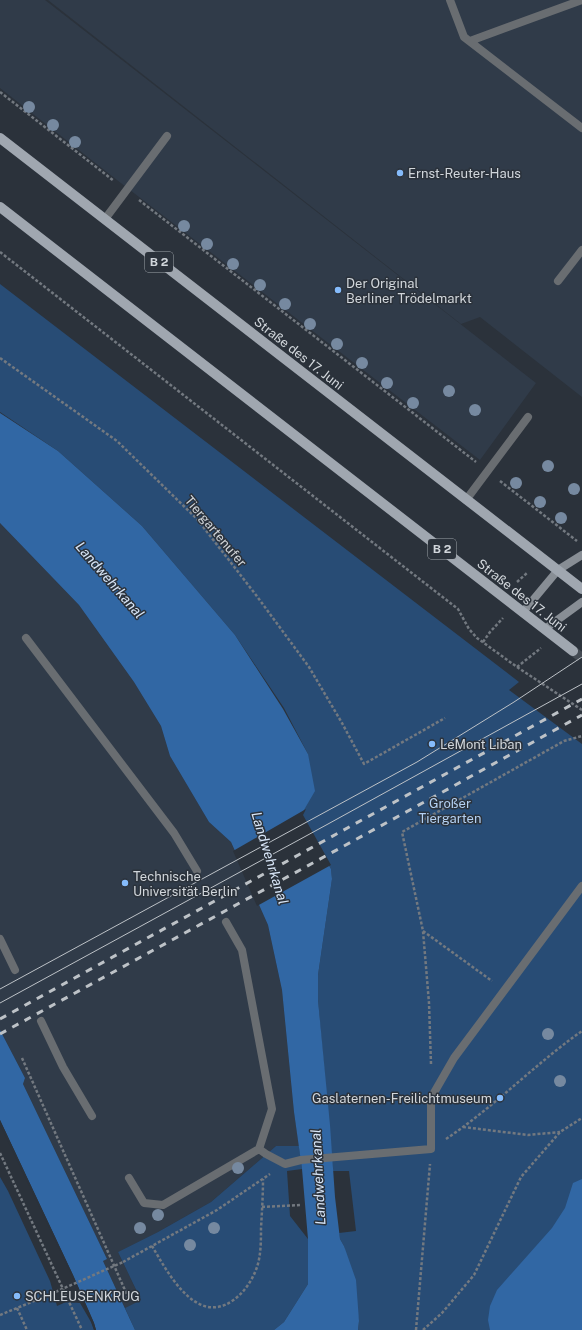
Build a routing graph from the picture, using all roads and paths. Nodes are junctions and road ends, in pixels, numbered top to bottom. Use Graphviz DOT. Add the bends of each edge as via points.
graph roads {
  1 [pos="450,0"];
  2 [pos="582,0"];
  3 [pos="470,41"];
  4 [pos="0,92"];
  5 [pos="582,128"];
  6 [pos="167,136"];
  7 [pos="0,138"];
  8 [pos="126,190"];
  9 [pos="0,207"];
  10 [pos="105,219"];
  11 [pos="582,250"];
  12 [pos="0,252"];
  13 [pos="558,281"];
  14 [pos="0,358"];
  15 [pos="528,417"];
  16 [pos="488,471"];
  17 [pos="466,500"];
  18 [pos="579,542"];
  19 [pos="582,555"];
  20 [pos="558,570"];
  21 [pos="527,573"];
  22 [pos="517,582"];
  23 [pos="582,589"];
  24 [pos="582,602"];
  25 [pos="523,612"];
  26 [pos="545,629"];
  27 [pos="26,638"];
  28 [pos="573,650"];
  29 [pos="582,710"];
  30 [pos="445,718"];
  31 [pos="582,736"];
  32 [pos="197,871"];
  33 [pos="582,886"];
  34 [pos="226,922"];
  35 [pos="423,931"];
  36 [pos="0,939"];
  37 [pos="15,970"];
  38 [pos="504,989"];
  39 [pos="41,1021"];
  40 [pos="582,1031"];
  41 [pos="22,1058"];
  42 [pos="431,1068"];
  43 [pos="92,1116"];
  44 [pos="582,1118"];
  45 [pos="463,1127"];
  46 [pos="560,1132"];
  47 [pos="259,1149"];
  48 [pos="431,1149"];
  49 [pos="0,1153"];
  50 [pos="129,1178"];
  51 [pos="300,1205"];
  52 [pos="262,1207"];
  53 [pos="152,1246"];
  54 [pos="128,1296"];
  55 [pos="17,1308"];
  56 [pos="0,1315"];
  57 [pos="27,1330"];
  58 [pos="82,1330"];
  59 [pos="416,1330"];
  60 [pos="423,1330"];
  1 -- 3 [label="lane" via="464,37"];
  2 -- 3 [label="lane"];
  3 -- 5 [label="lane"];
  4 -- 8 [label="path"];
  6 -- 8 [label="lane"];
  7 -- 10 [label="main road, Straße des 17. Juni / B 2"];
  8 -- 10 [label="lane"];
  8 -- 16 [label="path"];
  9 -- 25 [label="main road, Straße des 17. Juni / B 2"];
  10 -- 17 [label="main road, Straße des 17. Juni / B 2"];
  11 -- 13 [label="lane"];
  12 -- 29 [label="path" via="458,609 477,638"];
  14 -- 30 [label="path, Tiergartenufer" via="117,441 197,519 309,667 364,764"];
  15 -- 16 [label="lane"];
  16 -- 17 [label="lane"];
  16 -- 18 [label="path"];
  17 -- 20 [label="main road, Straße des 17. Juni / B 2"];
  19 -- 20 [label="street"];
  20 -- 23 [label="main road, Straße des 17. Juni / B 2"];
  20 -- 25 [label="street"];
  21 -- 22 [label="path"];
  24 -- 26 [label="street"];
  25 -- 26 [label="main road, Straße des 17. Juni / B 2"];
  26 -- 28 [label="main road, Straße des 17. Juni / B 2"];
  27 -- 32 [label="lane" via="174,833"];
  31 -- 35 [label="path" via="564,741 402,832"];
  33 -- 38 [label="lane"];
  34 -- 47 [label="lane" via="242,950 272,1109"];
  35 -- 38 [label="path"];
  35 -- 42 [label="path"];
  36 -- 37 [label="lane"];
  38 -- 48 [label="lane" via="454,1058 431,1098"];
  39 -- 43 [label="lane" via="63,1067"];
  40 -- 45 [label="path"];
  41 -- 54 [label="path"];
  44 -- 46 [label="path"];
  45 -- 46 [label="path" via="528,1135"];
  45 -- 48 [label="path"];
  46 -- 60 [label="path" via="520,1177 474,1275 442,1313"];
  47 -- 48 [label="lane" via="284,1164 301,1160"];
  47 -- 50 [label="lane" via="163,1205 144,1202"];
  48 -- 59 [label="path"];
  49 -- 58 [label="path"];
  51 -- 52 [label="path"];
  52 -- 53 [label="path" via="263,1179 217,1210"];
  52 -- 53 [label="path" via="261,1247 257,1266 250,1284 228,1304 216,1307 203,1306 191,1300 175,1283"];
  53 -- 55 [label="path, bridge" via="123,1262"];
  55 -- 56 [label="path"];
  55 -- 57 [label="path"];
}
